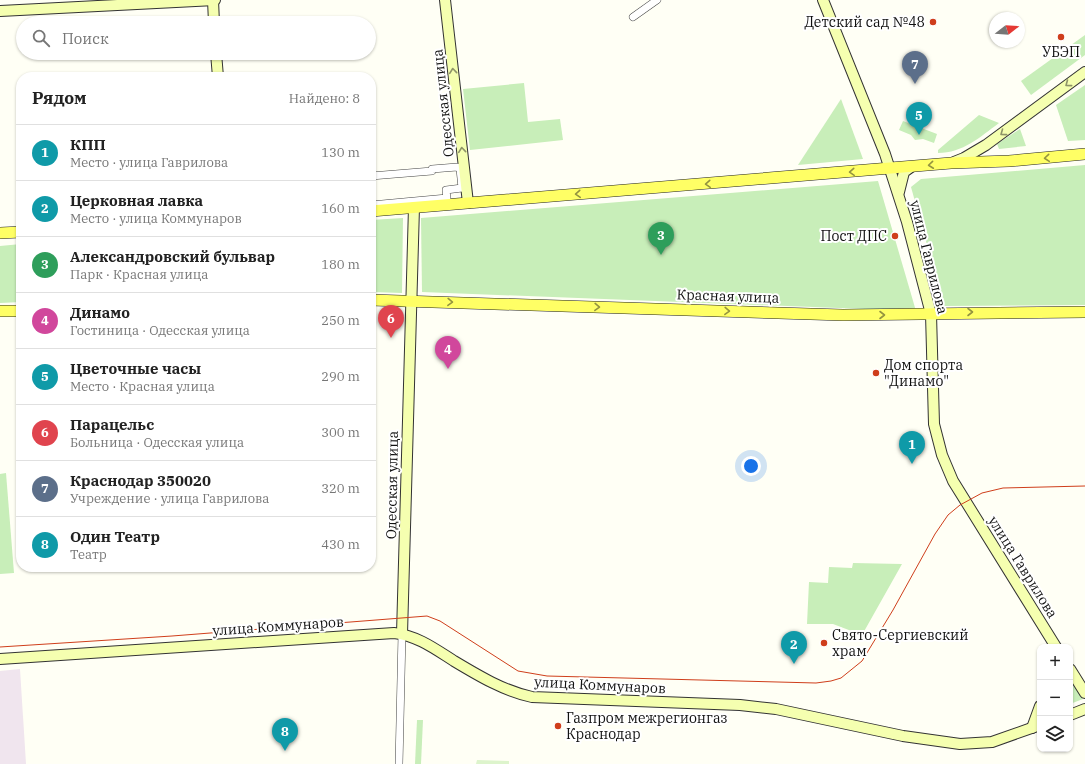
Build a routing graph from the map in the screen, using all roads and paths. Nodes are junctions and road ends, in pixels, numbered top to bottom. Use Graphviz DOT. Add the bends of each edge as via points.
graph roads {
  1 [pos="214,0"];
  2 [pos="445,0"];
  3 [pos="656,0"];
  4 [pos="823,0"];
  5 [pos="23,5"];
  6 [pos="0,11"];
  7 [pos="214,16"];
  8 [pos="633,17"];
  9 [pos="217,60"];
  10 [pos="218,72"];
  11 [pos="1085,72"];
  12 [pos="1085,154"];
  13 [pos="951,163"];
  14 [pos="911,167"];
  15 [pos="891,169"];
  16 [pos="376,176"];
  17 [pos="898,194"];
  18 [pos="468,203"];
  19 [pos="376,205"];
  20 [pos="414,207"];
  21 [pos="376,211"];
  22 [pos="16,232"];
  23 [pos="0,233"];
  24 [pos="376,300"];
  25 [pos="411,300"];
  26 [pos="16,310"];
  27 [pos="0,311"];
  28 [pos="1085,312"];
  29 [pos="931,314"];
  30 [pos="402,634"];
  31 [pos="1054,644"];
  32 [pos="0,659"];
  33 [pos="1073,674"];
  34 [pos="1085,693"];
  35 [pos="1085,710"];
  36 [pos="1073,714"];
  37 [pos="1038,716"];
  38 [pos="1036,726"];
  39 [pos="399,764"];
  1 -- 5 [label="main road"];
  1 -- 7 [label="main road"];
  18 -- 2 [label="main road, Одесская улица, one-way"];
  3 -- 8 [label="street"];
  4 -- 15 [label="main road, улица Гаврилова"];
  5 -- 6 [label="main road"];
  9 -- 10 [label="main road"];
  11 -- 13 [label="main road, one-way" via="986,145"];
  12 -- 13 [label="main road, one-way"];
  13 -- 14 [label="main road, one-way"];
  14 -- 15 [label="main road"];
  14 -- 17 [label="main road" via="904,172"];
  15 -- 17 [label="main road, улица Гаврилова"];
  15 -- 18 [label="main road, one-way"];
  16 -- 19 [label="street" via="457,167 460,169 462,188 446,190 447,198"];
  17 -- 29 [label="main road, улица Гаврилова"];
  18 -- 20 [label="main road"];
  20 -- 21 [label="main road"];
  20 -- 25 [label="main road, Одесская улица"];
  22 -- 23 [label="main road"];
  24 -- 25 [label="main road, Красная улица"];
  25 -- 29 [label="main road, Красная улица, one-way" via="835,315"];
  25 -- 30 [label="main road, Одесская улица"];
  26 -- 27 [label="main road"];
  29 -- 28 [label="main road, Красная улица, one-way"];
  29 -- 31 [label="main road, улица Гаврилова" via="934,424 942,455 953,481"];
  30 -- 32 [label="main road, улица Коммунаров" via="378,633"];
  30 -- 38 [label="main road, улица Коммунаров" via="423,642 503,688 548,699 769,708 909,738 960,744 992,742"];
  30 -- 39 [label="street, Одесская улица"];
  33 -- 34 [label="main road"];
  35 -- 36 [label="main road"];
  37 -- 38 [label="main road"];
}
